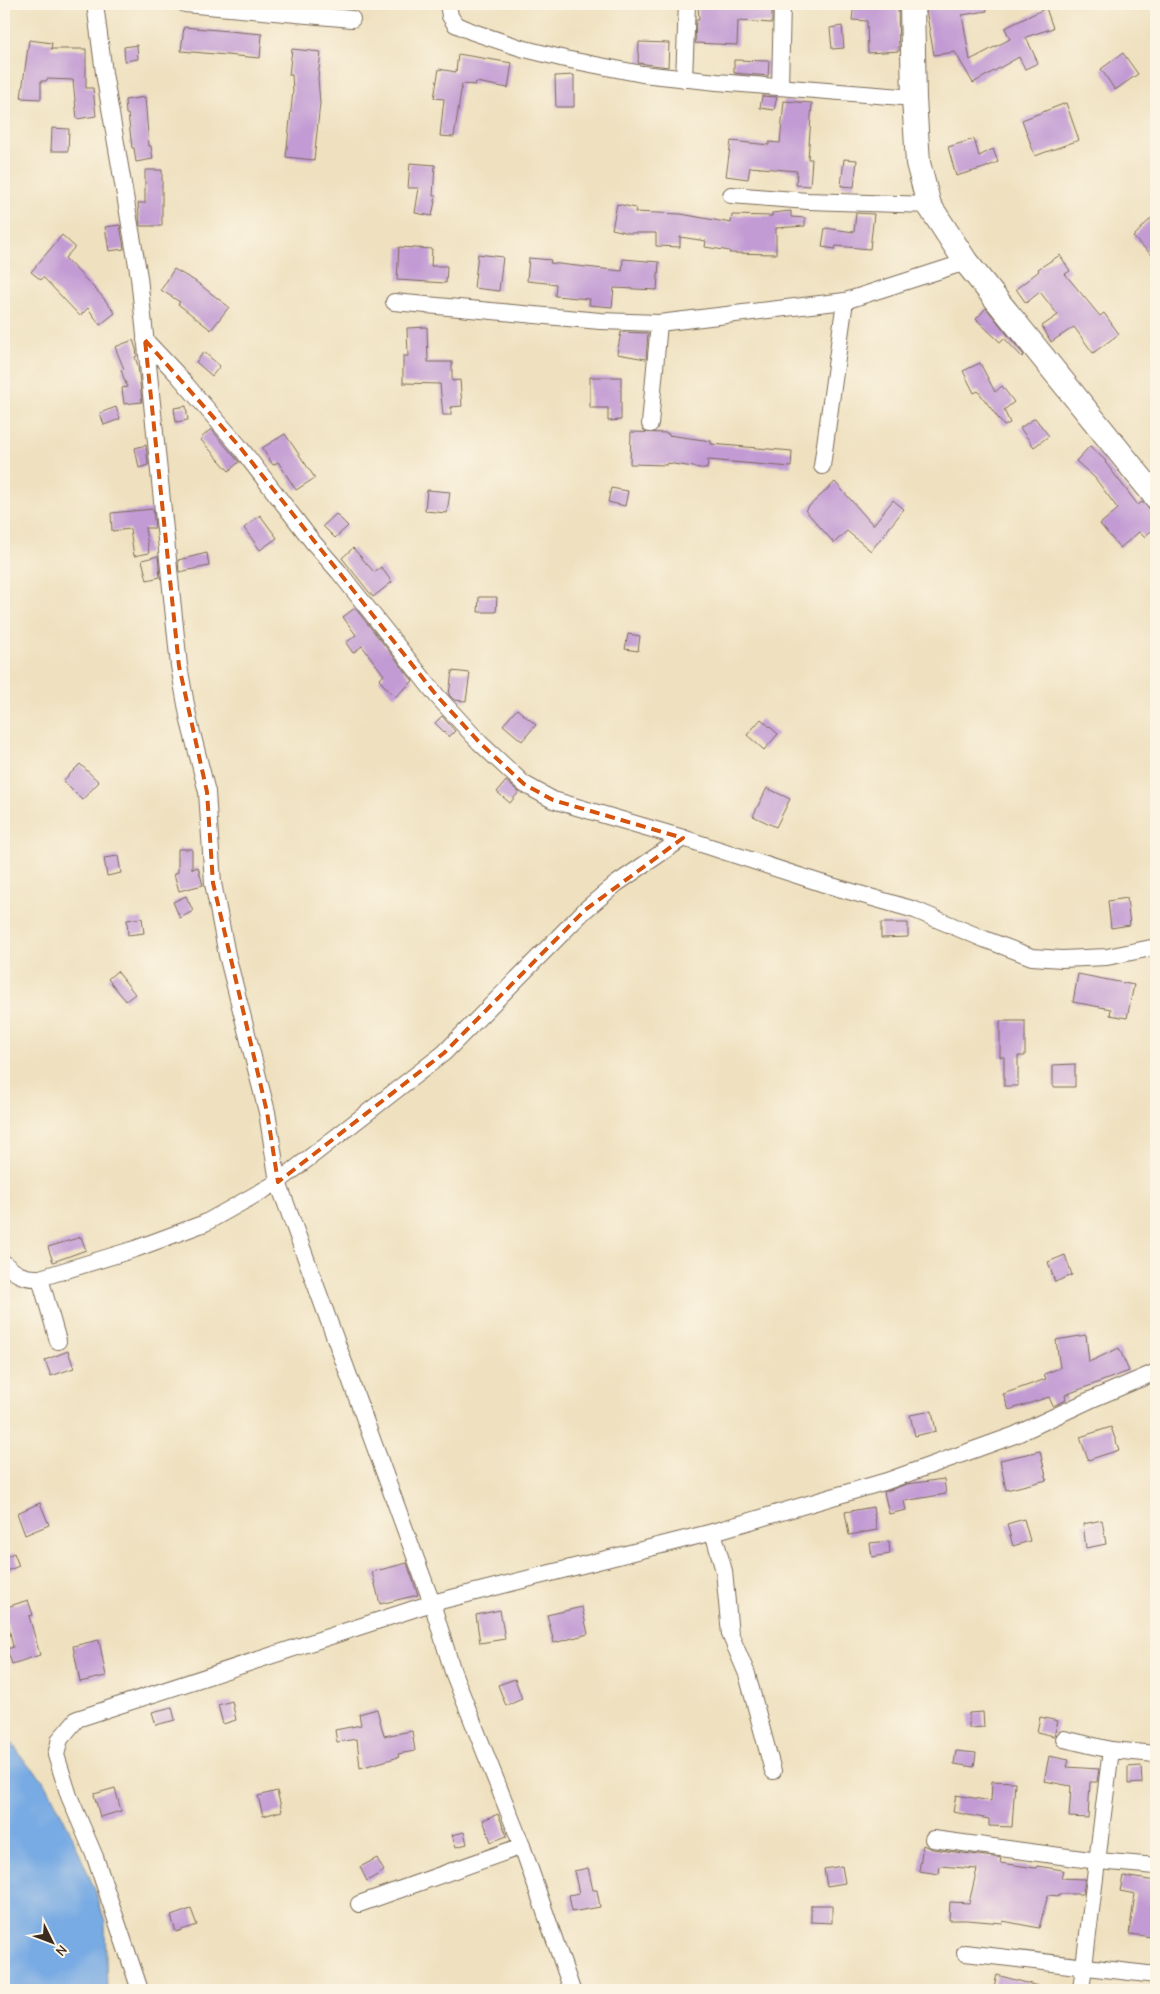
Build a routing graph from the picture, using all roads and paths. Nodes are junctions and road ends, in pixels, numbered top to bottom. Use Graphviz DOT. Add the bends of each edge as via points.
graph roads {
  1 [pos="95,4"];
  2 [pos="185,4"];
  3 [pos="448,4"];
  4 [pos="687,4"];
  5 [pos="782,4"];
  6 [pos="912,4"];
  7 [pos="352,19"];
  8 [pos="684,79"];
  9 [pos="780,87"];
  10 [pos="914,98"];
  11 [pos="730,195"];
  12 [pos="929,205"];
  13 [pos="966,262"];
  14 [pos="845,300"];
  15 [pos="394,302"];
  16 [pos="659,323"];
  17 [pos="145,340"];
  18 [pos="650,424"];
  19 [pos="822,466"];
  20 [pos="1156,497"];
  21 [pos="683,838"];
  22 [pos="1156,947"];
  23 [pos="278,1182"];
  24 [pos="4,1263"];
  25 [pos="40,1278"];
  26 [pos="58,1341"];
  27 [pos="1156,1372"];
  28 [pos="714,1532"];
  29 [pos="432,1603"];
  30 [pos="1064,1739"];
  31 [pos="1111,1750"];
  32 [pos="1156,1754"];
  33 [pos="773,1771"];
  34 [pos="933,1839"];
  35 [pos="522,1846"];
  36 [pos="1098,1861"];
  37 [pos="1156,1866"];
  38 [pos="359,1904"];
  39 [pos="965,1953"];
  40 [pos="1084,1966"];
  41 [pos="1156,1975"];
  42 [pos="140,1990"];
  43 [pos="572,1990"];
  44 [pos="1081,1990"];
  1 -- 17 [label="street" via="139,277"];
  2 -- 7 [label="street"];
  3 -- 8 [label="street" via="455,24 521,48 642,74"];
  4 -- 8 [label="street"];
  5 -- 9 [label="street"];
  6 -- 10 [label="street"];
  8 -- 9 [label="street"];
  9 -- 10 [label="street"];
  10 -- 12 [label="street" via="918,163"];
  11 -- 12 [label="street"];
  12 -- 13 [label="street"];
  13 -- 14 [label="street"];
  13 -- 20 [label="street"];
  14 -- 16 [label="street"];
  14 -- 19 [label="street"];
  15 -- 16 [label="street" via="600,321"];
  16 -- 18 [label="street"];
  17 -- 21 [label="street" via="239,446 437,696 524,784 553,800"];
  17 -- 23 [label="street" via="179,666 207,792 213,883 227,955 267,1112"];
  21 -- 22 [label="street" via="915,910 1032,957 1107,957"];
  21 -- 23 [label="street" via="584,910 444,1053"];
  23 -- 25 [label="street" via="205,1223 135,1249"];
  23 -- 29 [label="street"];
  24 -- 25 [label="street" via="21,1276"];
  25 -- 26 [label="street"];
  27 -- 28 [label="street" via="1015,1435 887,1481"];
  28 -- 29 [label="street"];
  28 -- 33 [label="street" via="725,1579 730,1634 747,1674"];
  29 -- 35 [label="street" via="453,1672"];
  29 -- 42 [label="street" via="77,1719 68,1728 60,1739 56,1755"];
  30 -- 31 [label="street"];
  31 -- 32 [label="street"];
  31 -- 36 [label="street"];
  34 -- 36 [label="street"];
  35 -- 38 [label="street"];
  35 -- 43 [label="street"];
  36 -- 37 [label="street"];
  36 -- 40 [label="street"];
  39 -- 40 [label="street"];
  40 -- 41 [label="street"];
  40 -- 44 [label="street"];
}
